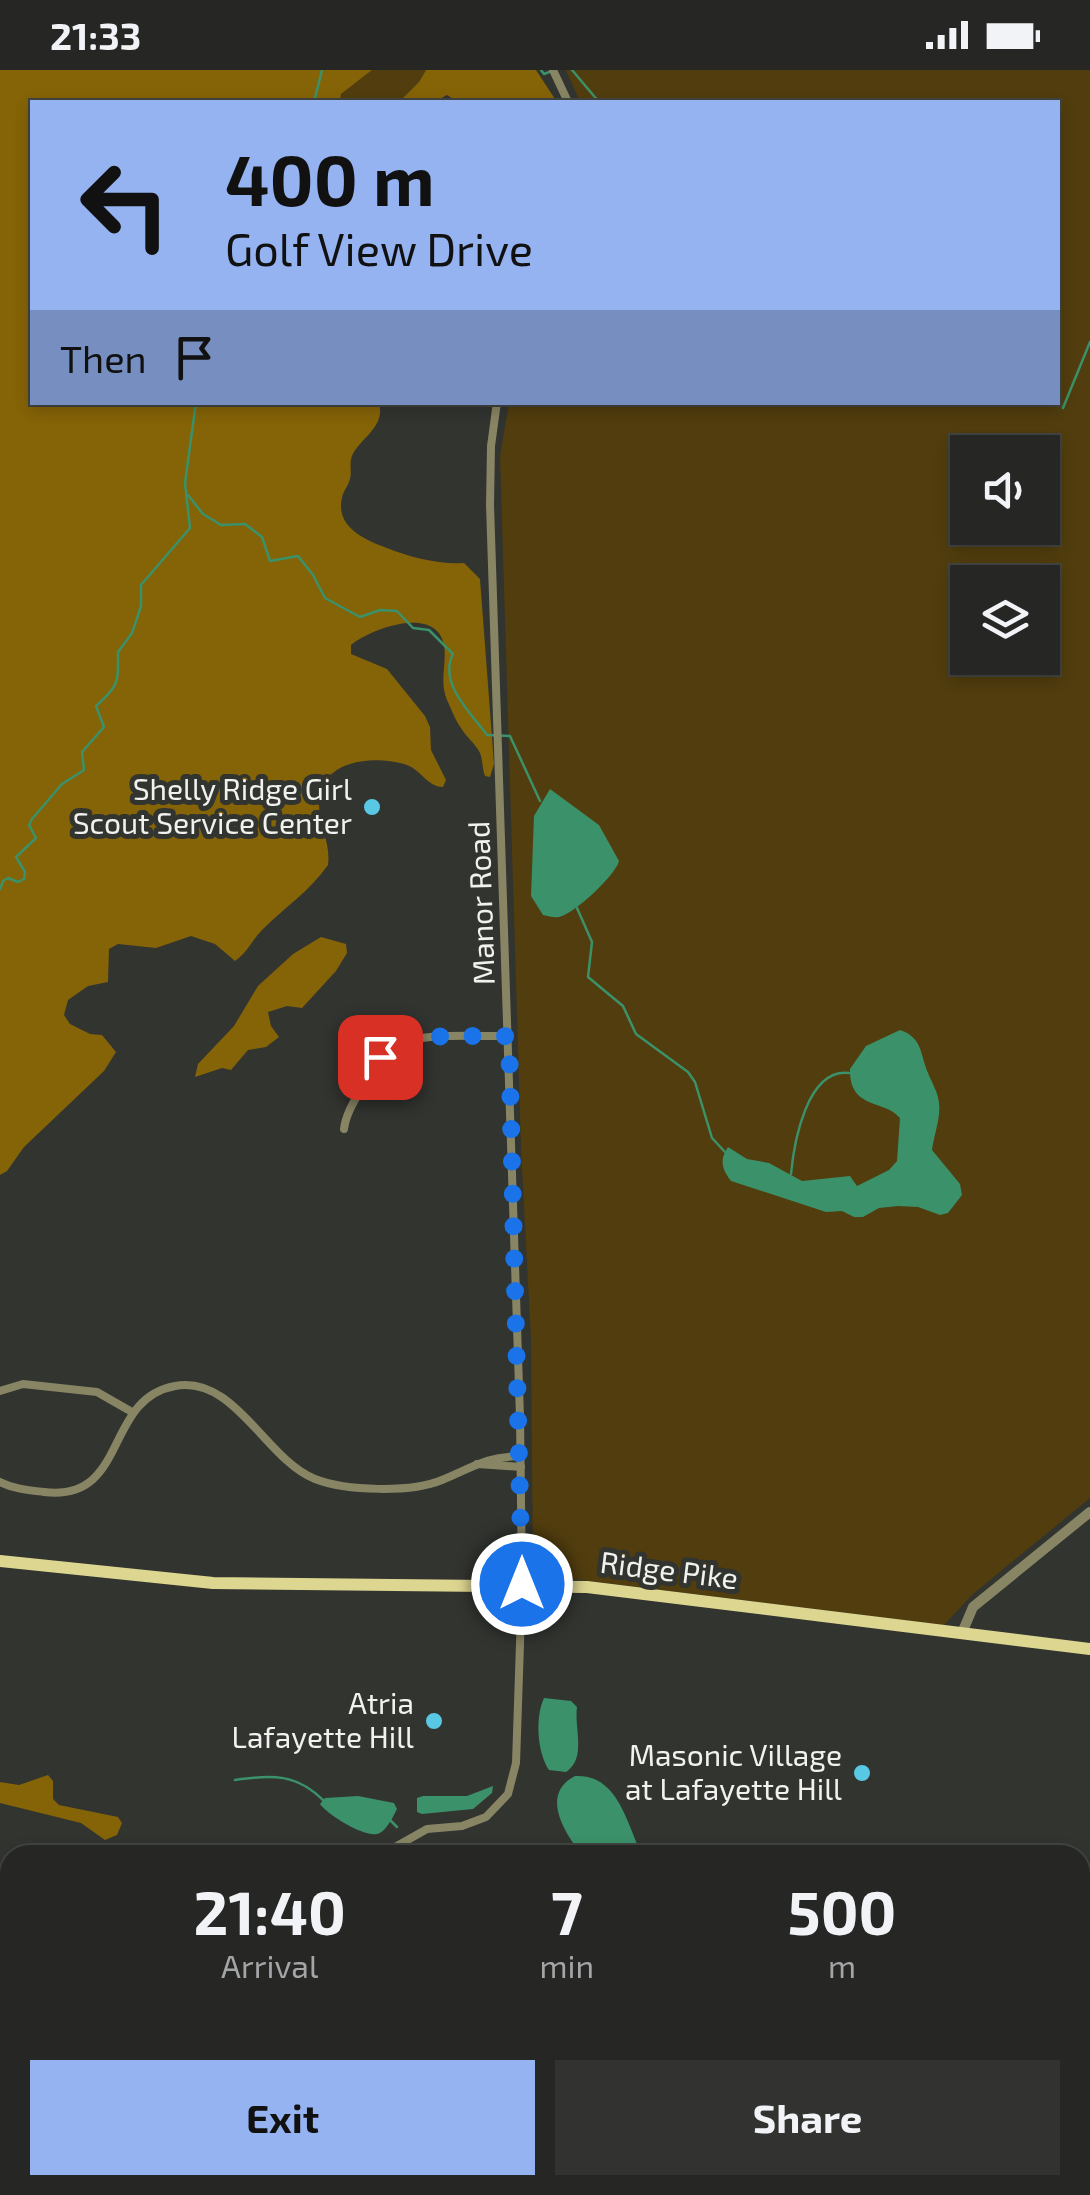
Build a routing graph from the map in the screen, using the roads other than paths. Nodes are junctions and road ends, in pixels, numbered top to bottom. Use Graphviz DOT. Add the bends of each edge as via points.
graph roads {
  1 [pos="554,70"];
  2 [pos="567,100"];
  3 [pos="496,405"];
  4 [pos="509,1036"];
  5 [pos="344,1130"];
  6 [pos="0,1391"];
  7 [pos="132,1412"];
  8 [pos="520,1456"];
  9 [pos="477,1464"];
  10 [pos="521,1467"];
  11 [pos="0,1482"];
  12 [pos="1090,1512"];
  13 [pos="0,1561"];
  14 [pos="522,1584"];
  15 [pos="962,1633"];
  16 [pos="1090,1649"];
  17 [pos="399,1845"];
  1 -- 2 [label="street"];
  3 -- 4 [label="street, Manor Road" via="490,505"];
  4 -- 5 [label="street" via="397,1044 375,1063"];
  4 -- 8 [label="street, Manor Road"];
  6 -- 7 [label="street" via="23,1384 97,1392"];
  7 -- 9 [label="street" via="161,1390 202,1388 242,1414 288,1464 342,1487 430,1484"];
  7 -- 11 [label="street" via="102,1470 85,1486 54,1493"];
  8 -- 9 [label="street"];
  8 -- 10 [label="street, Manor Road"];
  9 -- 10 [label="street"];
  10 -- 14 [label="street, Manor Road"];
  12 -- 15 [label="street" via="973,1606"];
  13 -- 14 [label="main road, Ridge Pike" via="180,1582"];
  14 -- 15 [label="main road, Ridge Pike" via="587,1586"];
  14 -- 17 [label="street, Manor Road" via="519,1726 508,1794 478,1821 427,1829"];
  15 -- 16 [label="main road, Ridge Pike"];
}
